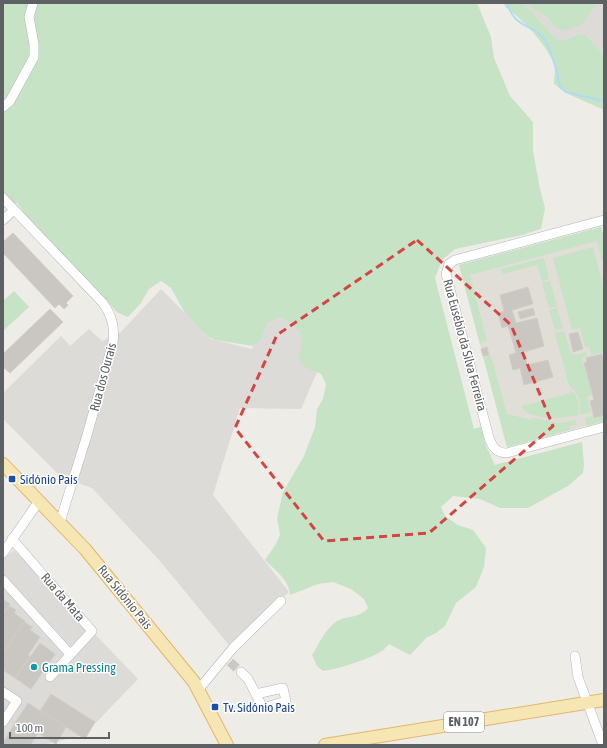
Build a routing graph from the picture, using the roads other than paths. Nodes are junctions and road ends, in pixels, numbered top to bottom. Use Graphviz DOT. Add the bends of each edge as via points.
graph roads {
  1 [pos="33,3"];
  2 [pos="3,107"];
  3 [pos="3,198"];
  4 [pos="14,210"];
  5 [pos="3,220"];
  6 [pos="604,220"];
  7 [pos="604,427"];
  8 [pos="3,464"];
  9 [pos="39,501"];
  10 [pos="60,522"];
  11 [pos="12,539"];
  12 [pos="3,553"];
  13 [pos="3,580"];
  14 [pos="281,601"];
  15 [pos="70,654"];
  16 [pos="575,656"];
  17 [pos="241,672"];
  18 [pos="50,677"];
  19 [pos="199,689"];
  20 [pos="3,692"];
  21 [pos="256,694"];
  22 [pos="604,700"];
  23 [pos="588,702"];
  24 [pos="3,722"];
  25 [pos="227,745"];
  26 [pos="324,745"];
  27 [pos="603,745"];
  1 -- 2 [label="street" via="29,17 34,57 10,101"];
  3 -- 4 [label="street, Rua dos Ourais"];
  4 -- 5 [label="street"];
  4 -- 10 [label="street, Rua dos Ourais" via="103,303 112,320 114,331 113,343"];
  6 -- 7 [label="street, Rua Eusébio da Silva Ferreira" via="457,259 449,264 446,274 486,427 494,448 507,453"];
  8 -- 9 [label="main road, Rua Sidónio Pais"];
  9 -- 10 [label="main road, Rua Sidónio Pais"];
  9 -- 11 [label="street"];
  10 -- 19 [label="main road, Rua Sidónio Pais"];
  11 -- 12 [label="street"];
  11 -- 15 [label="street, Rua da Mata" via="92,631"];
  13 -- 15 [label="street"];
  14 -- 19 [label="street" via="233,648 228,659"];
  15 -- 18 [label="street, Rua da Mata"];
  16 -- 23 [label="street" via="578,676"];
  17 -- 21 [label="street"];
  19 -- 25 [label="main road, Rua Sidónio Pais"];
  20 -- 24 [label="street" via="16,701"];
  22 -- 23 [label="main road, EN 107"];
  23 -- 26 [label="main road, EN 107"];
  23 -- 27 [label="street"];
}
